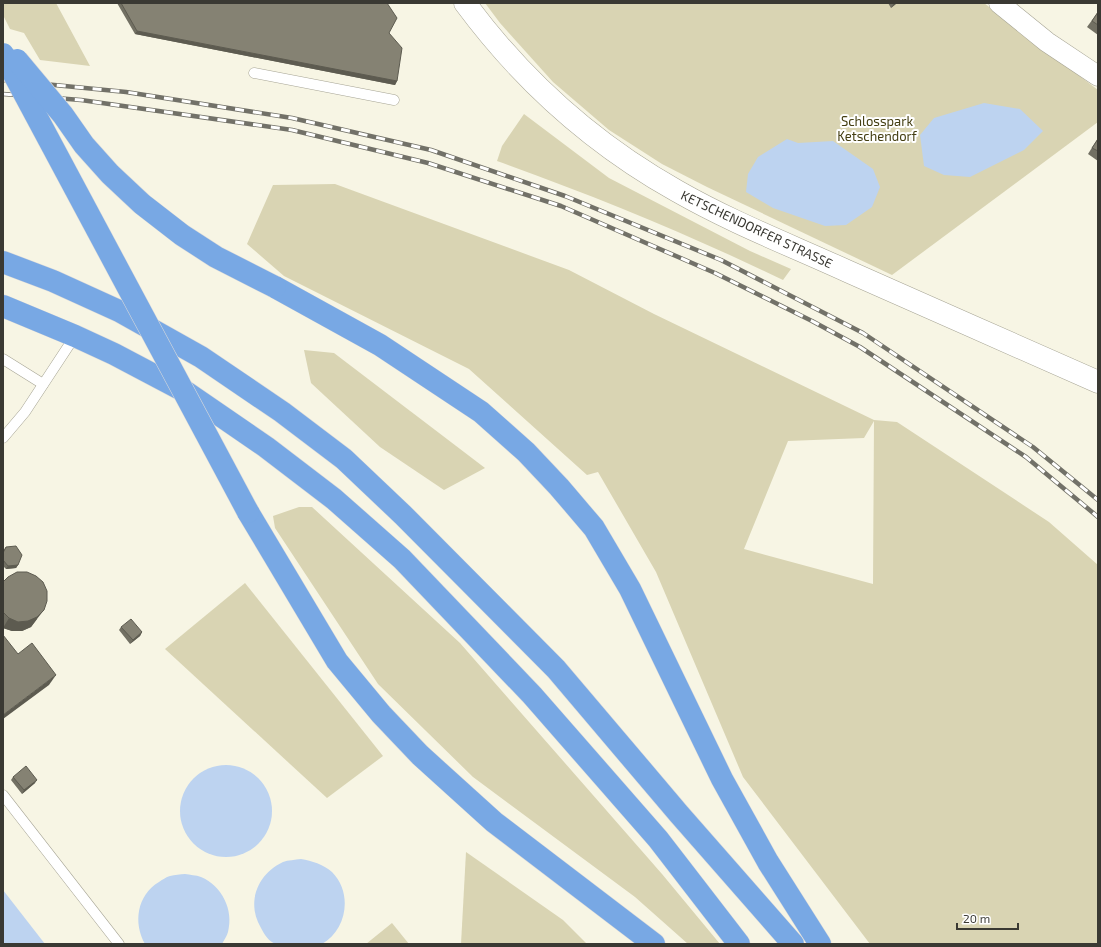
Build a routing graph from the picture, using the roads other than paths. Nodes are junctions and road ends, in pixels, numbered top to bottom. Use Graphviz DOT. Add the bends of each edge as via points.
graph roads {
  1 [pos="465,3"];
  2 [pos="999,3"];
  3 [pos="3,43"];
  4 [pos="3,54"];
  5 [pos="254,72"];
  6 [pos="1098,76"];
  7 [pos="394,100"];
  8 [pos="3,262"];
  9 [pos="3,306"];
  10 [pos="75,336"];
  11 [pos="3,359"];
  12 [pos="1098,382"];
  13 [pos="43,384"];
  14 [pos="3,438"];
  15 [pos="3,795"];
  16 [pos="119,944"];
  17 [pos="654,944"];
  18 [pos="739,944"];
  19 [pos="793,944"];
  20 [pos="820,944"];
  1 -- 12 [label="street, KETSCHENDORFER STRASSE" via="489,35 541,90 597,139 628,162 671,188 726,216"];
  2 -- 6 [label="street" via="1048,42"];
  3 -- 20 [label="highway, bridge" via="63,115 84,145 142,204 216,257 380,345 480,412 526,452 559,487 594,528 630,589 722,779 768,862"];
  4 -- 17 [label="highway, bridge" via="248,512 337,661 381,714 420,755 494,822"];
  5 -- 7 [label="lane"];
  8 -- 19 [label="highway" via="119,311 201,357 282,412 344,459 556,669"];
  9 -- 10 [label="highway"];
  10 -- 13 [label="lane"];
  10 -- 18 [label="highway" via="186,392 266,447 334,499 402,559 532,694 658,839"];
  11 -- 13 [label="lane"];
  13 -- 14 [label="lane" via="25,412"];
  15 -- 16 [label="lane"];
}
